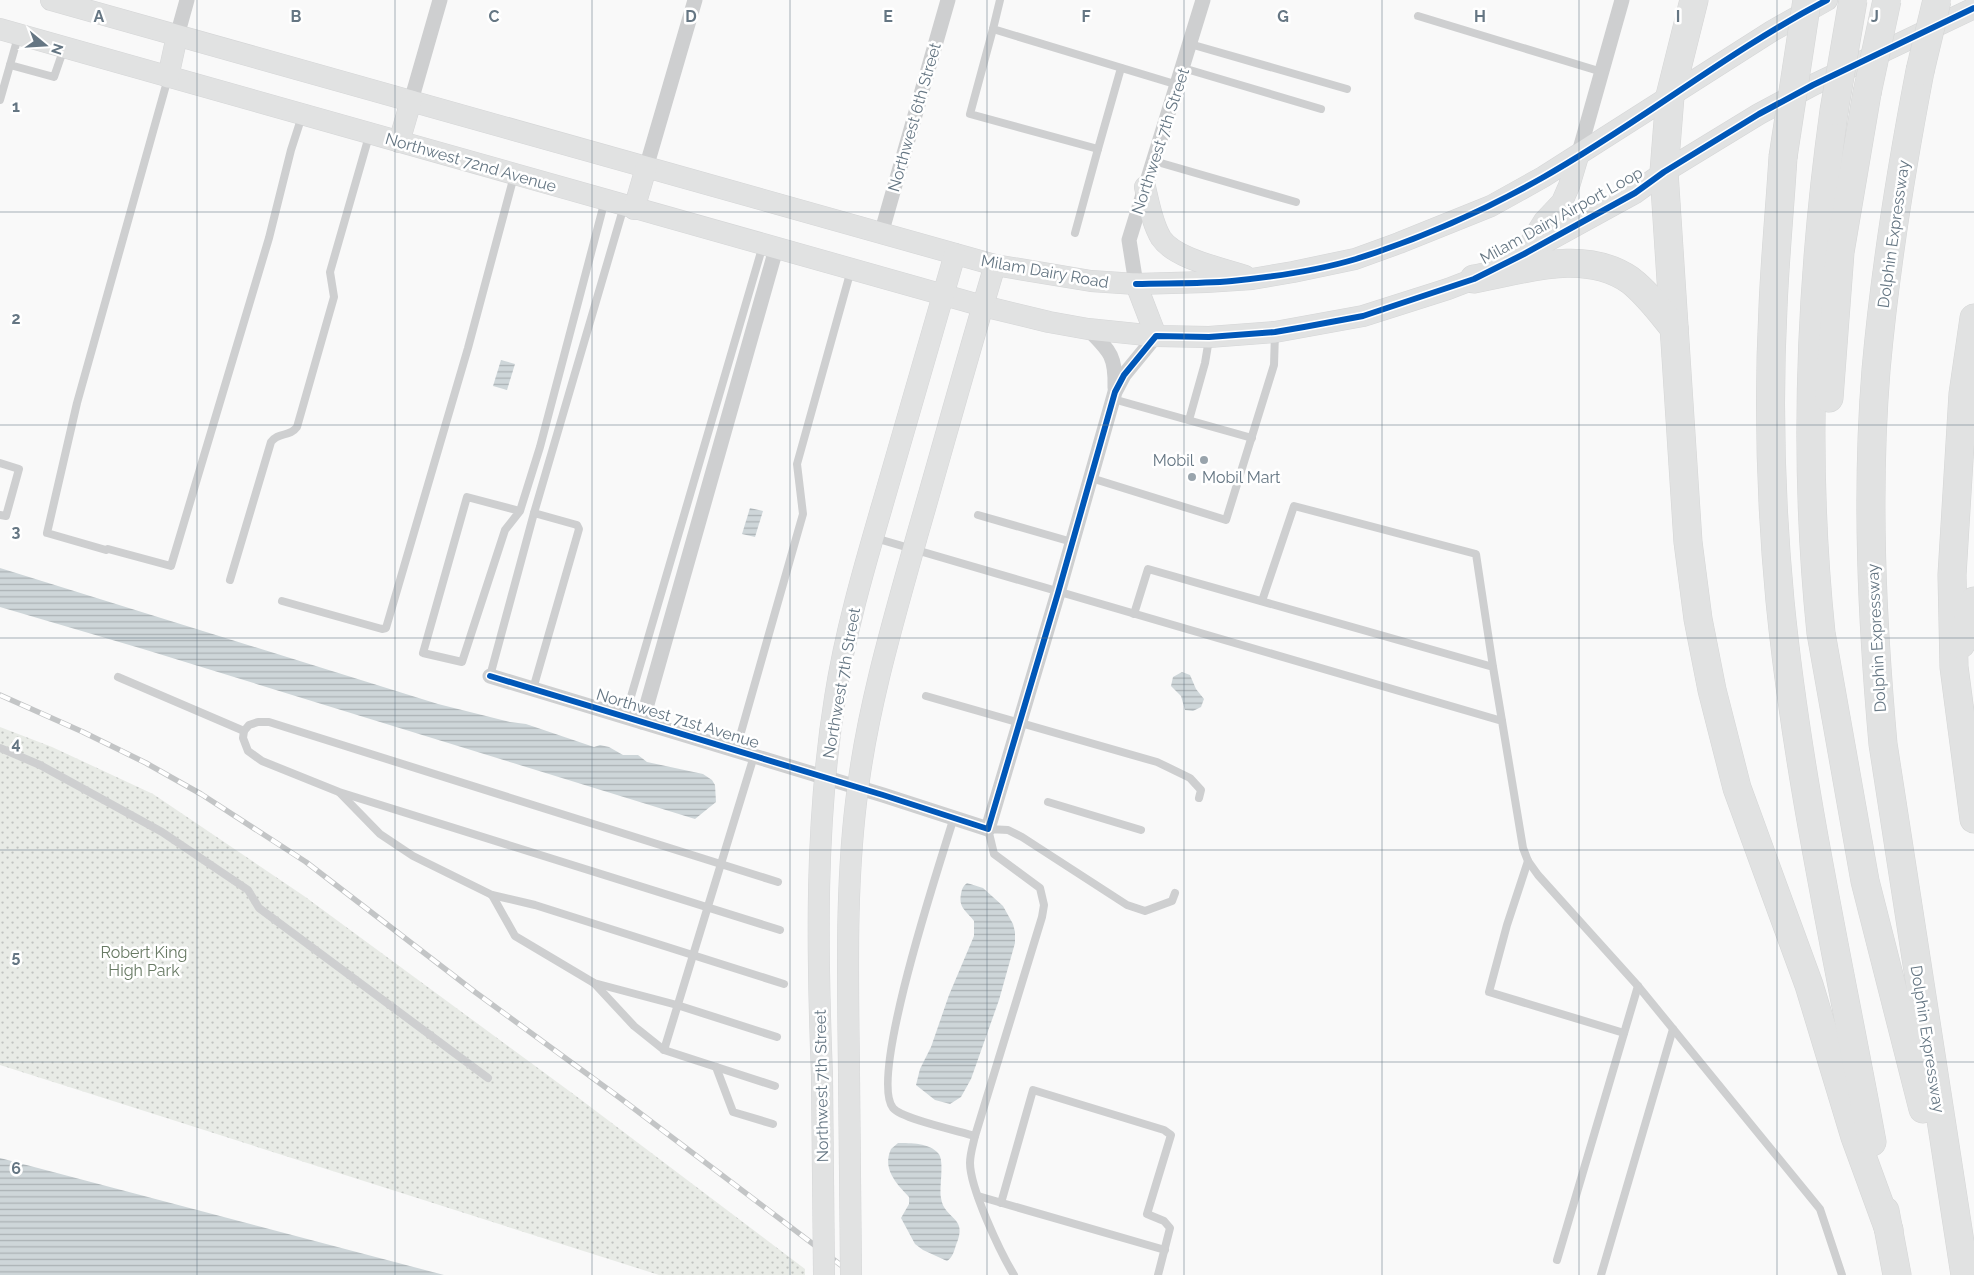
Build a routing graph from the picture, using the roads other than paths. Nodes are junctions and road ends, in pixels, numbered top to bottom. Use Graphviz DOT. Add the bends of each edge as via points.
graph roads {
  1 [pos="51,0"];
  2 [pos="187,0"];
  3 [pos="440,0"];
  4 [pos="694,0"];
  5 [pos="948,0"];
  6 [pos="1000,0"];
  7 [pos="1203,0"];
  8 [pos="1622,0"];
  9 [pos="1694,0"];
  10 [pos="1807,0"];
  11 [pos="1827,0"];
  12 [pos="1853,0"];
  13 [pos="1887,0"];
  14 [pos="1937,0"];
  15 [pos="1974,8"];
  16 [pos="1418,16"];
  17 [pos="993,29"];
  18 [pos="9,32"];
  19 [pos="177,36"];
  20 [pos="1190,44"];
  21 [pos="64,48"];
  22 [pos="10,65"];
  23 [pos="1121,68"];
  24 [pos="1183,68"];
  25 [pos="1602,72"];
  26 [pos="168,77"];
  27 [pos="1178,85"];
  28 [pos="1347,90"];
  29 [pos="1670,96"];
  30 [pos="0,100"];
  31 [pos="411,101"];
  32 [pos="1321,109"];
  33 [pos="302,114"];
  34 [pos="370,134"];
  35 [pos="400,142"];
  36 [pos="1098,149"];
  37 [pos="1578,156"];
  38 [pos="1154,161"];
  39 [pos="646,168"];
  40 [pos="1664,172"];
  41 [pos="514,174"];
  42 [pos="1145,187"];
  43 [pos="1296,202"];
  44 [pos="621,205"];
  45 [pos="1075,233"];
  46 [pos="882,234"];
  47 [pos="769,247"];
  48 [pos="955,254"];
  49 [pos="1524,254"];
  50 [pos="995,265"];
  51 [pos="851,270"];
  52 [pos="1252,279"];
  53 [pos="1474,279"];
  54 [pos="1136,284"];
  55 [pos="943,295"];
  56 [pos="983,306"];
  57 [pos="1974,318"];
  58 [pos="1674,328"];
  59 [pos="1088,329"];
  60 [pos="1275,332"];
  61 [pos="1156,336"];
  62 [pos="1209,337"];
  63 [pos="1114,395"];
  64 [pos="1189,420"];
  65 [pos="1252,438"];
  66 [pos="0,464"];
  67 [pos="1091,478"];
  68 [pos="520,512"];
  69 [pos="534,513"];
  70 [pos="0,514"];
  71 [pos="978,515"];
  72 [pos="873,538"];
  73 [pos="1072,542"];
  74 [pos="913,549"];
  75 [pos="230,580"];
  76 [pos="1058,593"];
  77 [pos="282,601"];
  78 [pos="1974,601"];
  79 [pos="1262,602"];
  80 [pos="1134,614"];
  81 [pos="1493,667"];
  82 [pos="1954,667"];
  83 [pos="490,676"];
  84 [pos="118,677"];
  85 [pos="533,688"];
  86 [pos="926,696"];
  87 [pos="625,717"];
  88 [pos="642,722"];
  89 [pos="1019,722"];
  90 [pos="1502,722"];
  91 [pos="1837,726"];
  92 [pos="244,731"];
  93 [pos="0,748"];
  94 [pos="736,750"];
  95 [pos="754,756"];
  96 [pos="825,778"];
  97 [pos="858,788"];
  98 [pos="339,792"];
  99 [pos="1199,798"];
  100 [pos="1048,802"];
  101 [pos="954,817"];
  102 [pos="1974,819"];
  103 [pos="988,829"];
  104 [pos="1141,830"];
  105 [pos="1528,861"];
  106 [pos="721,864"];
  107 [pos="778,882"];
  108 [pos="1175,893"];
  109 [pos="492,895"];
  110 [pos="708,907"];
  111 [pos="780,930"];
  112 [pos="693,956"];
  113 [pos="594,983"];
  114 [pos="784,984"];
  115 [pos="1638,986"];
  116 [pos="677,1005"];
  117 [pos="1673,1028"];
  118 [pos="1624,1033"];
  119 [pos="777,1037"];
  120 [pos="664,1050"];
  121 [pos="716,1067"];
  122 [pos="488,1078"];
  123 [pos="775,1086"];
  124 [pos="773,1124"];
  125 [pos="975,1136"];
  126 [pos="978,1196"];
  127 [pos="1001,1203"];
  128 [pos="1889,1230"];
  129 [pos="1165,1250"];
  130 [pos="1556,1260"];
  131 [pos="824,1275"];
  132 [pos="851,1275"];
  133 [pos="1014,1275"];
  134 [pos="1158,1275"];
  135 [pos="1601,1275"];
  136 [pos="1842,1275"];
  137 [pos="1897,1275"];
  138 [pos="1965,1275"];
  1 -- 19 [label="main road"];
  2 -- 19 [label="street"];
  3 -- 31 [label="street"];
  4 -- 39 [label="street"];
  5 -- 46 [label="street, Northwest 6th Street"];
  6 -- 17 [label="lane"];
  7 -- 20 [label="street, Northwest 7th Street"];
  8 -- 25 [label="street"];
  9 -- 29 [label="highway"];
  10 -- 128 [label="highway, bridge" via="1783,157 1772,308 1774,516 1780,600 1807,804"];
  11 -- 29 [label="main road"];
  12 -- 91 [label="highway, bridge" via="1826,167 1815,284 1810,406 1817,592"];
  13 -- 91 [label="highway, bridge" via="1867,93 1840,252 1828,411 1828,524"];
  14 -- 138 [label="highway, Dolphin Expressway, bridge" via="1898,189 1881,319 1873,430 1872,568 1883,744"];
  15 -- 40 [label="main road, Milam Dairy Airport Loop" via="1812,85"];
  16 -- 25 [label="lane"];
  17 -- 23 [label="lane"];
  17 -- 36 [label="lane" via="970,114"];
  18 -- 21 [label="main road, Northwest 72nd Avenue"];
  18 -- 22 [label="lane"];
  19 -- 26 [label="main road"];
  19 -- 31 [label="main road"];
  20 -- 24 [label="street, Northwest 7th Street"];
  20 -- 28 [label="lane"];
  21 -- 22 [label="lane" via="53,81"];
  21 -- 26 [label="main road, Northwest 72nd Avenue"];
  22 -- 30 [label="lane"];
  23 -- 27 [label="lane"];
  23 -- 36 [label="lane"];
  24 -- 27 [label="street, Northwest 7th Street"];
  24 -- 32 [label="lane"];
  25 -- 37 [label="street"];
  26 -- 33 [label="main road, Northwest 72nd Avenue"];
  26 -- 33 [label="lane" via="80,394 47,532 107,549 170,566 270,238"];
  27 -- 38 [label="street, Northwest 7th Street"];
  29 -- 37 [label="main road"];
  29 -- 40 [label="highway"];
  31 -- 35 [label="main road"];
  31 -- 39 [label="main road"];
  33 -- 34 [label="main road, Northwest 72nd Avenue"];
  34 -- 35 [label="main road, Northwest 72nd Avenue"];
  34 -- 75 [label="lane" via="330,272 334,297 297,427 291,434 279,435 271,442"];
  35 -- 41 [label="main road, Northwest 72nd Avenue"];
  36 -- 45 [label="lane"];
  37 -- 49 [label="main road" via="1562,202 1544,221"];
  37 -- 52 [label="main road" via="1491,206 1400,243 1355,259"];
  38 -- 42 [label="street, Northwest 7th Street"];
  38 -- 43 [label="lane"];
  39 -- 44 [label="main road"];
  39 -- 46 [label="main road"];
  40 -- 49 [label="main road, Milam Dairy Airport Loop" via="1635,193"];
  40 -- 58 [label="highway"];
  41 -- 44 [label="main road, Northwest 72nd Avenue"];
  41 -- 77 [label="lane" via="468,348 386,628"];
  42 -- 52 [label="main road" via="1155,225 1168,246 1187,257"];
  42 -- 54 [label="street, Northwest 7th Street" via="1129,240"];
  44 -- 47 [label="main road, Northwest 72nd Avenue"];
  44 -- 68 [label="lane"];
  44 -- 69 [label="lane"];
  46 -- 48 [label="main road"];
  47 -- 51 [label="main road, Northwest 72nd Avenue"];
  47 -- 87 [label="lane"];
  47 -- 88 [label="street"];
  48 -- 50 [label="main road, Milam Dairy Road"];
  48 -- 55 [label="main road, Northwest 7th Street"];
  49 -- 53 [label="main road, Milam Dairy Airport Loop"];
  50 -- 54 [label="main road, Milam Dairy Road" via="1091,281"];
  50 -- 56 [label="main road, Northwest 7th Street"];
  51 -- 55 [label="main road, Northwest 72nd Avenue"];
  51 -- 94 [label="lane" via="797,464 803,514"];
  52 -- 54 [label="main road"];
  53 -- 58 [label="highway" via="1556,264 1596,265 1631,281"];
  53 -- 60 [label="main road, Milam Dairy Airport Loop" via="1363,316"];
  54 -- 61 [label="main road"];
  55 -- 56 [label="main road, Milam Dairy Airport Loop"];
  55 -- 72 [label="main road, Northwest 7th Street"];
  56 -- 59 [label="main road, Milam Dairy Airport Loop"];
  56 -- 74 [label="main road, Northwest 7th Street"];
  57 -- 82 [label="highway" via="1963,394 1954,517"];
  58 -- 128 [label="highway" via="1688,542 1712,690 1737,788 1809,985 1855,1137"];
  59 -- 61 [label="main road, Milam Dairy Airport Loop"];
  59 -- 63 [label="street" via="1110,354 1115,371"];
  60 -- 62 [label="main road, Milam Dairy Airport Loop"];
  60 -- 65 [label="lane" via="1274,365"];
  61 -- 62 [label="main road, Milam Dairy Airport Loop"];
  61 -- 63 [label="street" via="1124,376"];
  62 -- 64 [label="lane"];
  63 -- 64 [label="lane"];
  63 -- 67 [label="street"];
  64 -- 65 [label="lane"];
  65 -- 67 [label="lane" via="1226,520"];
  66 -- 70 [label="lane" via="19,469 6,516"];
  67 -- 73 [label="street"];
  68 -- 68 [label="lane" via="505,530 462,662 423,653 467,497"];
  69 -- 83 [label="lane"];
  69 -- 85 [label="lane" via="577,525 579,529"];
  71 -- 73 [label="lane"];
  72 -- 74 [label="lane"];
  72 -- 96 [label="main road, Northwest 7th Street" via="847,635"];
  73 -- 76 [label="street"];
  74 -- 76 [label="lane"];
  74 -- 97 [label="main road, Northwest 7th Street" via="875,693"];
  76 -- 80 [label="lane"];
  76 -- 89 [label="street"];
  78 -- 82 [label="highway"];
  79 -- 80 [label="lane" via="1148,570"];
  79 -- 81 [label="lane"];
  79 -- 81 [label="lane" via="1294,506 1476,554"];
  80 -- 90 [label="lane"];
  81 -- 90 [label="lane"];
  82 -- 102 [label="highway"];
  83 -- 85 [label="street, Northwest 71st Avenue"];
  84 -- 92 [label="lane"];
  85 -- 87 [label="street, Northwest 71st Avenue"];
  86 -- 89 [label="lane"];
  87 -- 88 [label="street, Northwest 71st Avenue"];
  88 -- 94 [label="street, Northwest 71st Avenue"];
  89 -- 99 [label="lane" via="1157,762 1190,778 1200,790"];
  89 -- 103 [label="street"];
  90 -- 105 [label="lane" via="1523,848"];
  91 -- 138 [label="highway" via="1865,882"];
  92 -- 98 [label="lane" via="248,751 262,762"];
  92 -- 106 [label="lane" via="249,725 268,722"];
  93 -- 122 [label="lane" via="162,832 217,868 248,890 259,908"];
  94 -- 95 [label="street, Northwest 71st Avenue"];
  95 -- 96 [label="street, Northwest 71st Avenue"];
  95 -- 106 [label="lane"];
  96 -- 97 [label="street, Northwest 71st Avenue"];
  96 -- 131 [label="main road, Northwest 7th Street, bridge" via="819,884"];
  97 -- 101 [label="street, Northwest 71st Avenue"];
  97 -- 132 [label="main road, Northwest 7th Street, bridge" via="849,919"];
  98 -- 109 [label="lane" via="380,834 413,856"];
  98 -- 110 [label="lane"];
  100 -- 104 [label="lane"];
  101 -- 103 [label="street, Northwest 71st Avenue"];
  101 -- 125 [label="lane" via="895,1024 888,1096 891,1106 902,1115"];
  103 -- 108 [label="lane" via="1008,830 1022,837 1127,905 1145,910 1172,901"];
  103 -- 125 [label="lane" via="994,854 1040,888 1044,905"];
  105 -- 115 [label="lane"];
  105 -- 118 [label="lane" via="1489,992"];
  106 -- 107 [label="lane"];
  106 -- 110 [label="lane"];
  109 -- 112 [label="lane" via="535,905"];
  109 -- 113 [label="lane" via="515,936"];
  110 -- 111 [label="lane"];
  110 -- 112 [label="lane"];
  112 -- 114 [label="lane"];
  112 -- 116 [label="lane"];
  113 -- 116 [label="lane"];
  113 -- 120 [label="lane" via="634,1026"];
  115 -- 117 [label="lane"];
  115 -- 118 [label="lane"];
  116 -- 119 [label="lane"];
  116 -- 120 [label="lane"];
  117 -- 135 [label="lane"];
  117 -- 136 [label="lane" via="1820,1209"];
  118 -- 130 [label="lane"];
  120 -- 121 [label="lane"];
  121 -- 123 [label="lane"];
  121 -- 124 [label="lane" via="733,1112"];
  125 -- 126 [label="lane" via="970,1164"];
  126 -- 127 [label="lane"];
  126 -- 133 [label="lane"];
  127 -- 129 [label="lane"];
  127 -- 129 [label="lane" via="1033,1090 1164,1130 1171,1135 1147,1214 1164,1221 1170,1228"];
  128 -- 137 [label="highway"];
  129 -- 134 [label="lane"];
}
